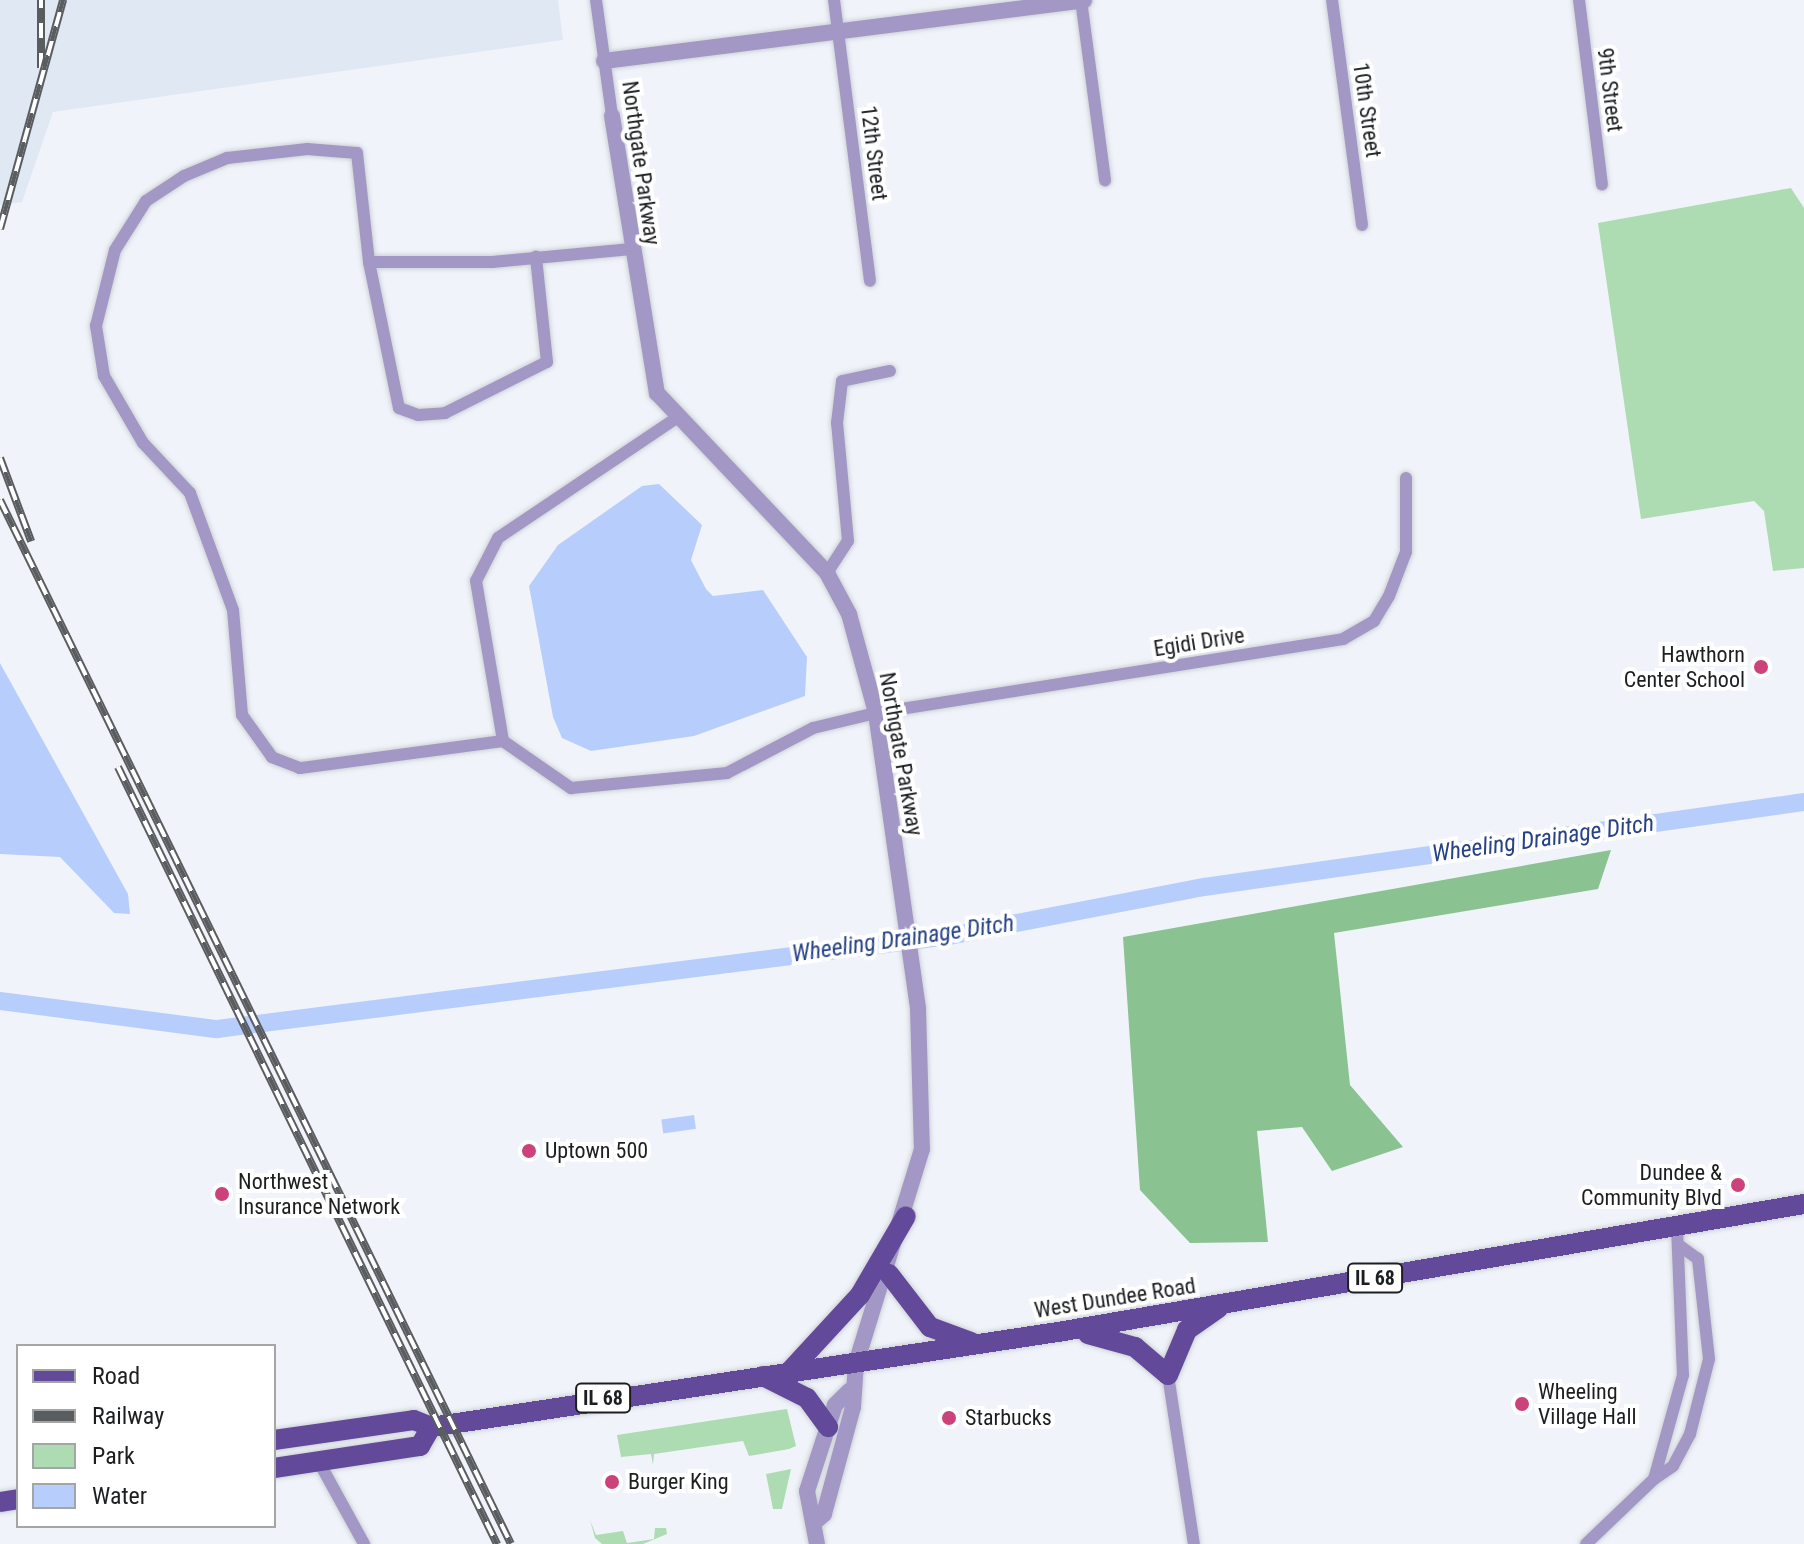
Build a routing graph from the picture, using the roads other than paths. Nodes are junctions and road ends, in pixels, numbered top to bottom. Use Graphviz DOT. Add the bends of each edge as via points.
graph roads {
  1 [pos="596,0"];
  2 [pos="834,0"];
  3 [pos="1082,0"];
  4 [pos="1332,0"];
  5 [pos="1579,0"];
  6 [pos="838,30"];
  7 [pos="604,61"];
  8 [pos="612,116"];
  9 [pos="1105,180"];
  10 [pos="1602,185"];
  11 [pos="1362,225"];
  12 [pos="631,249"];
  13 [pos="536,257"];
  14 [pos="369,262"];
  15 [pos="870,281"];
  16 [pos="890,371"];
  17 [pos="675,419"];
  18 [pos="1406,478"];
  19 [pos="827,573"];
  20 [pos="876,713"];
  21 [pos="503,741"];
  22 [pos="1804,1204"];
  23 [pos="906,1216"];
  24 [pos="1679,1236"];
  25 [pos="889,1274"];
  26 [pos="1225,1304"];
  27 [pos="1058,1332"];
  28 [pos="975,1344"];
  29 [pos="856,1363"];
  30 [pos="789,1372"];
  31 [pos="1168,1375"];
  32 [pos="763,1376"];
  33 [pos="849,1391"];
  34 [pos="431,1427"];
  35 [pos="828,1427"];
  36 [pos="276,1440"];
  37 [pos="319,1462"];
  38 [pos="276,1468"];
  39 [pos="1654,1479"];
  40 [pos="815,1522"];
  41 [pos="364,1544"];
  42 [pos="817,1544"];
  43 [pos="1194,1544"];
  44 [pos="1586,1544"];
  1 -- 7 [label="street, Northgate Parkway"];
  2 -- 6 [label="street, 12th Street"];
  3 -- 6 [label="street"];
  3 -- 9 [label="street"];
  4 -- 11 [label="street, 10th Street"];
  5 -- 10 [label="street, 9th Street"];
  6 -- 7 [label="street"];
  6 -- 15 [label="street, 12th Street"];
  7 -- 8 [label="street, Northgate Parkway"];
  8 -- 12 [label="street, Northgate Parkway"];
  12 -- 13 [label="street"];
  12 -- 17 [label="street, Northgate Parkway" via="646,359"];
  13 -- 14 [label="street"];
  13 -- 14 [label="street" via="547,362 445,413 418,415 399,408"];
  14 -- 21 [label="street" via="357,153 307,149 227,158 184,176 146,201 115,250 96,326 104,376 143,443 190,493 233,610 242,715 272,757 300,768"];
  16 -- 19 [label="street" via="842,381 837,423 848,541"];
  17 -- 19 [label="street, Northgate Parkway"];
  17 -- 21 [label="street" via="498,538 476,581"];
  18 -- 20 [label="street, Egidi Drive" via="1406,552 1392,590 1374,621 1343,639"];
  19 -- 20 [label="street, Northgate Parkway" via="849,614"];
  20 -- 21 [label="street, Egidi Drive" via="813,728 727,773 634,784 571,788"];
  20 -- 23 [label="street, Northgate Parkway" via="911,974 922,1137"];
  22 -- 24 [label="main road, West Dundee Road / IL 68"];
  23 -- 25 [label="street, Northgate Parkway"];
  23 -- 30 [label="main road" via="860,1295"];
  24 -- 26 [label="main road, West Dundee Road / IL 68"];
  24 -- 39 [label="street" via="1673,1263 1683,1375"];
  24 -- 39 [label="street" via="1698,1259 1709,1359 1690,1434 1673,1466"];
  25 -- 28 [label="main road" via="930,1327"];
  25 -- 29 [label="street, Northgate Parkway"];
  26 -- 27 [label="main road, West Dundee Road / IL 68"];
  26 -- 31 [label="main road" via="1187,1330"];
  27 -- 28 [label="main road, West Dundee Road / IL 68"];
  27 -- 31 [label="main road" via="1110,1336"];
  28 -- 29 [label="main road, West Dundee Road / IL 68"];
  29 -- 30 [label="main road, West Dundee Road / IL 68"];
  29 -- 33 [label="street, Northgate Parkway"];
  30 -- 32 [label="main road, West Dundee Road / IL 68"];
  31 -- 43 [label="street"];
  32 -- 34 [label="main road, West Dundee Road / IL 68"];
  32 -- 35 [label="main road" via="807,1398"];
  33 -- 35 [label="street, Northgate Parkway"];
  33 -- 40 [label="street, Northgate Parkway" via="853,1407 824,1514"];
  34 -- 36 [label="main road, West Dundee Road / IL 68" via="414,1420"];
  34 -- 37 [label="main road, West Dundee Road / IL 68" via="420,1446"];
  35 -- 40 [label="street, Northgate Parkway" via="807,1491"];
  37 -- 38 [label="main road, West Dundee Road / IL 68"];
  37 -- 41 [label="street"];
  39 -- 44 [label="street"];
  40 -- 42 [label="street, Northgate Parkway"];
}
